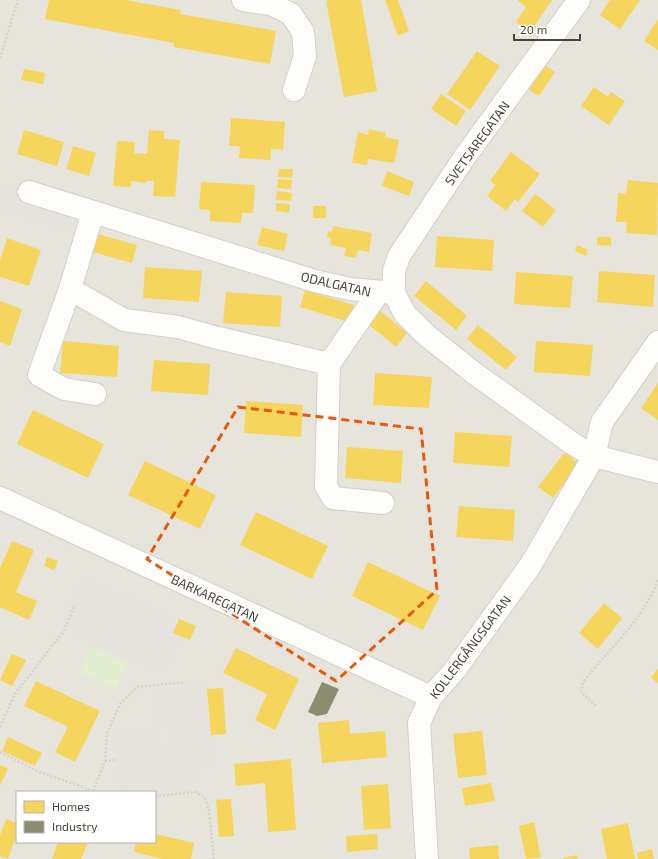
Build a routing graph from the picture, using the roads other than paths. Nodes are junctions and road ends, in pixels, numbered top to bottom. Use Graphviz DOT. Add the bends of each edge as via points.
graph roads {
  1 [pos="243,0"];
  2 [pos="579,0"];
  3 [pos="294,90"];
  4 [pos="29,192"];
  5 [pos="93,212"];
  6 [pos="70,289"];
  7 [pos="386,293"];
  8 [pos="658,342"];
  9 [pos="329,364"];
  10 [pos="96,394"];
  11 [pos="594,456"];
  12 [pos="658,472"];
  13 [pos="0,498"];
  14 [pos="383,503"];
  15 [pos="431,697"];
  16 [pos="427,859"];
  1 -- 3 [label="street" via="271,4 291,14 303,32 305,56"];
  2 -- 7 [label="street, SVETSAREGATAN" via="464,158 399,256"];
  4 -- 5 [label="street, ODALGATAN"];
  5 -- 6 [label="street"];
  5 -- 7 [label="street, ODALGATAN" via="315,281 350,289"];
  6 -- 9 [label="street" via="124,320 178,327"];
  6 -- 10 [label="street" via="39,375 64,389"];
  7 -- 9 [label="street"];
  7 -- 11 [label="street" via="426,335 474,373 560,435"];
  8 -- 11 [label="street" via="602,422"];
  9 -- 14 [label="street" via="326,486 333,498"];
  11 -- 12 [label="street"];
  11 -- 15 [label="street, KOLLERGÅNGSGATAN" via="530,566 454,671"];
  13 -- 15 [label="street, BARKAREGATAN"];
  15 -- 16 [label="street, KOLLERGÅNGSGATAN" via="419,723"];
}
